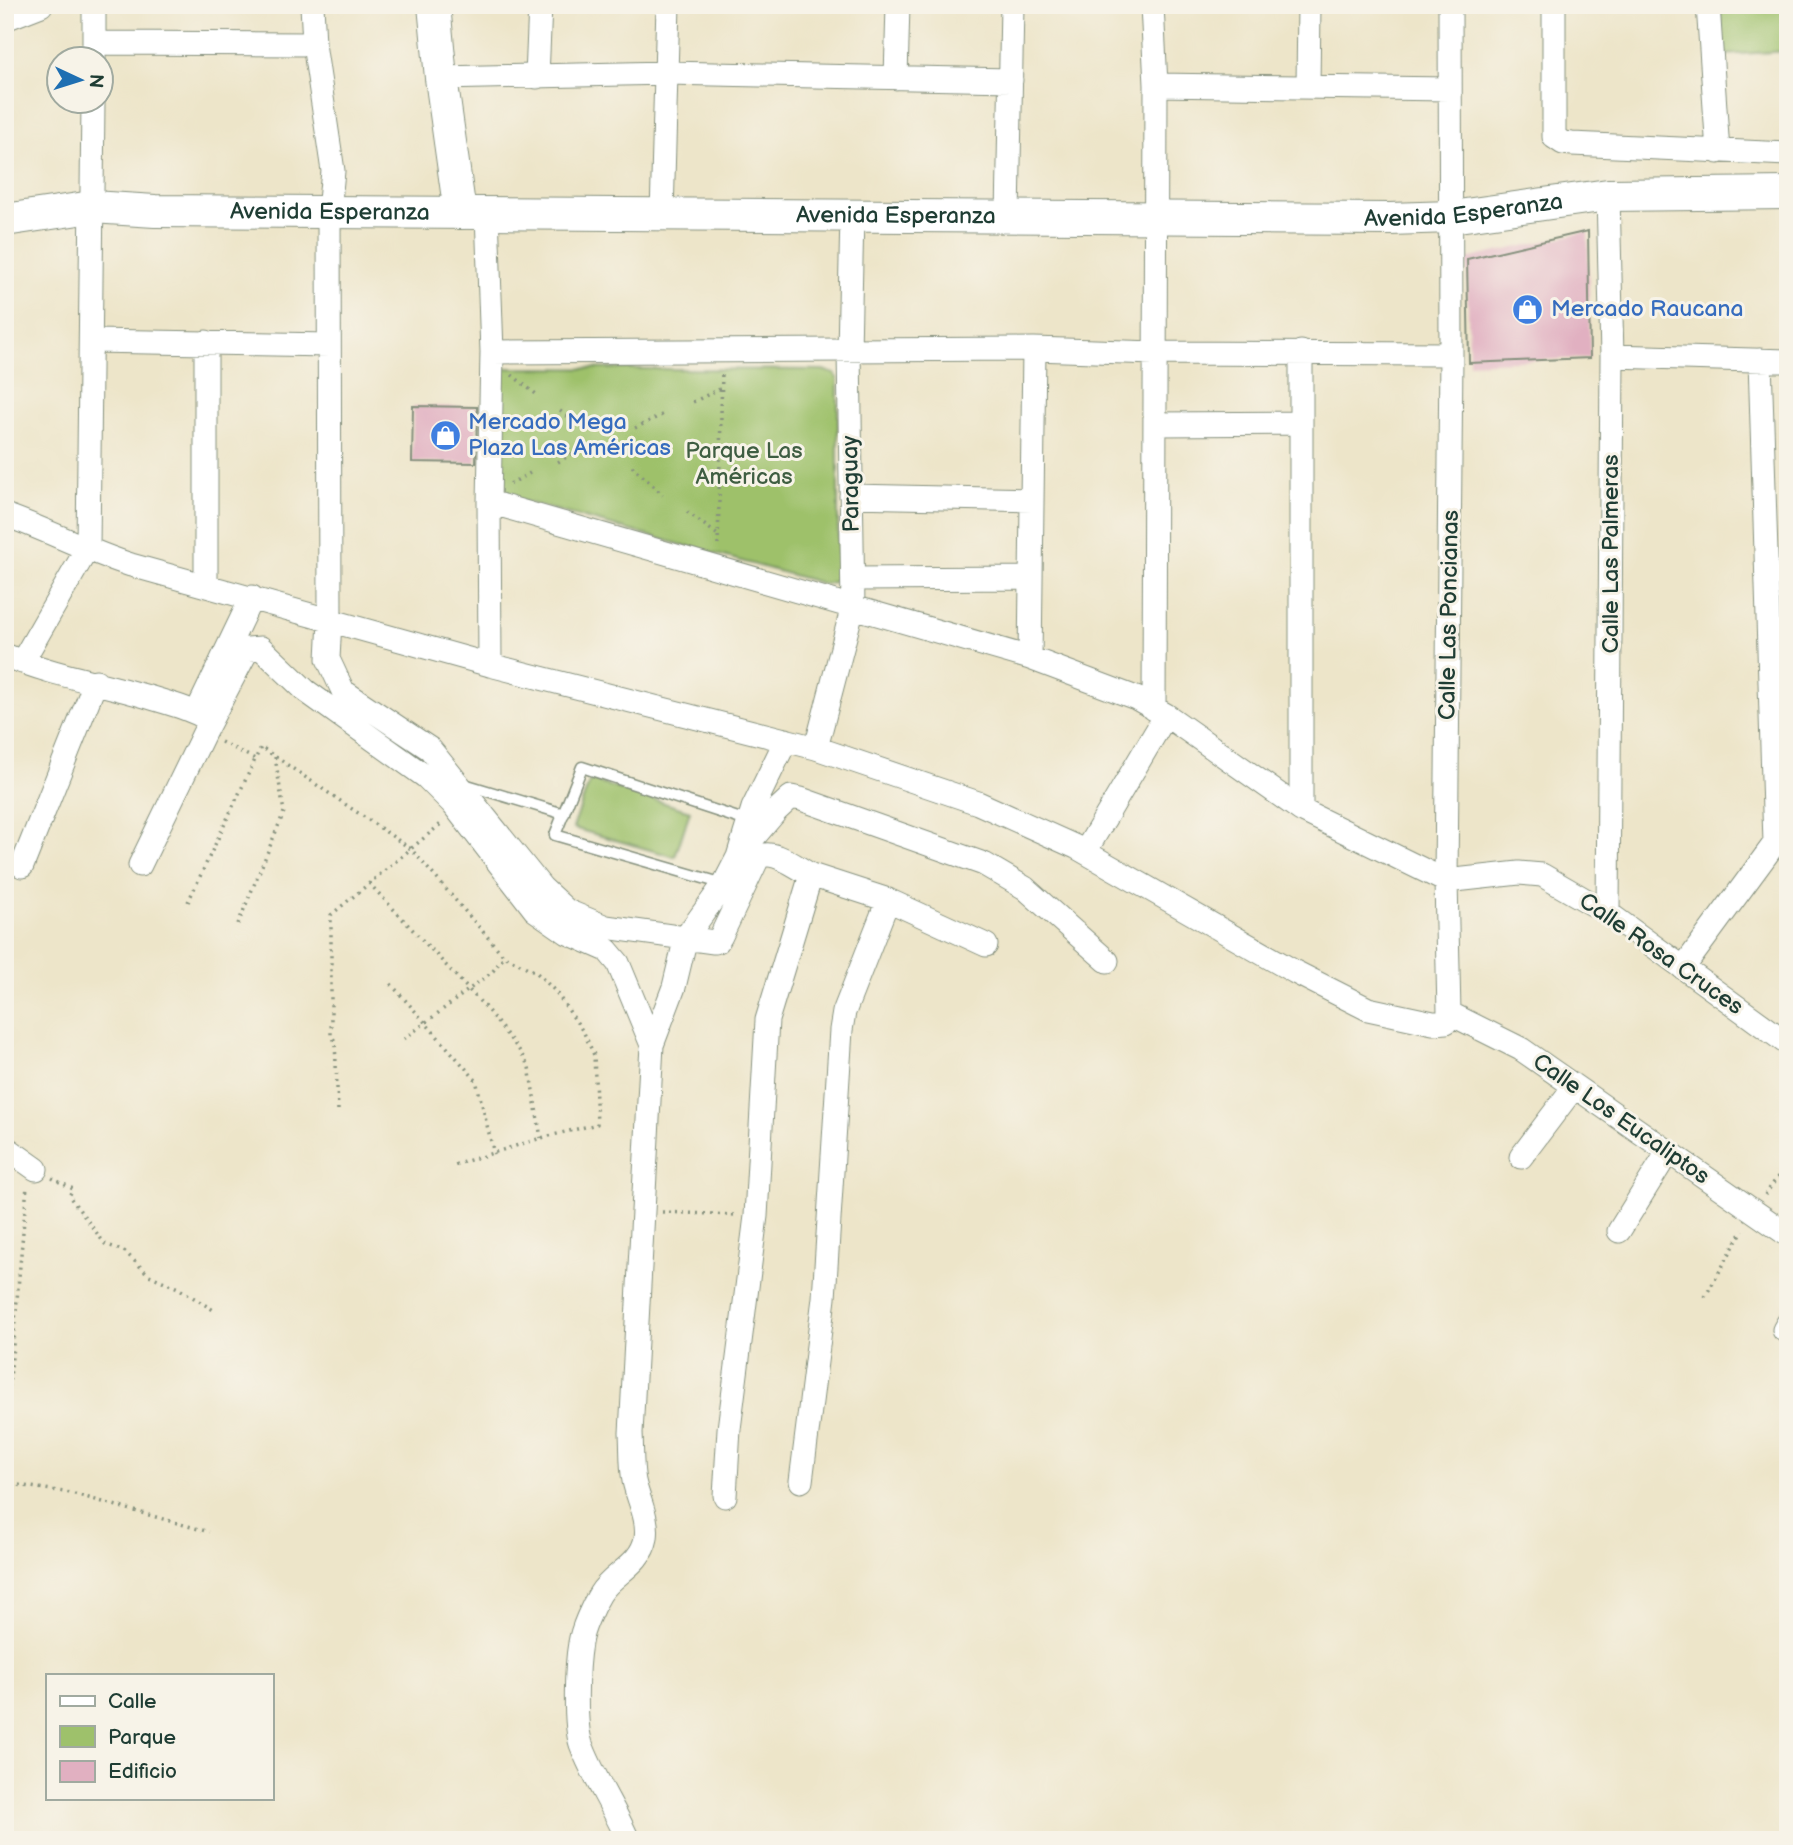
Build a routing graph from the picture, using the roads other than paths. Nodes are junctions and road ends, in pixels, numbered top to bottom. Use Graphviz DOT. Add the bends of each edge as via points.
graph roads {
  1 [pos="41,5"];
  2 [pos="94,5"];
  3 [pos="312,5"];
  4 [pos="435,5"];
  5 [pos="540,5"];
  6 [pos="667,5"];
  7 [pos="898,5"];
  8 [pos="1012,5"];
  9 [pos="1152,5"];
  10 [pos="1309,5"];
  11 [pos="1450,5"];
  12 [pos="1555,5"];
  13 [pos="1708,5"];
  14 [pos="5,19"];
  15 [pos="314,44"];
  16 [pos="94,46"];
  17 [pos="116,50"];
  18 [pos="667,73"];
  19 [pos="537,77"];
  20 [pos="441,78"];
  21 [pos="896,78"];
  22 [pos="1011,80"];
  23 [pos="1156,85"];
  24 [pos="1308,87"];
  25 [pos="1450,89"];
  26 [pos="93,116"];
  27 [pos="1718,152"];
  28 [pos="1788,154"];
  29 [pos="1788,193"];
  30 [pos="1608,195"];
  31 [pos="92,207"];
  32 [pos="329,211"];
  33 [pos="473,213"];
  34 [pos="662,214"];
  35 [pos="852,215"];
  36 [pos="1008,217"];
  37 [pos="1154,217"];
  38 [pos="1451,217"];
  39 [pos="5,220"];
  40 [pos="92,341"];
  41 [pos="206,342"];
  42 [pos="329,345"];
  43 [pos="1034,349"];
  44 [pos="849,351"];
  45 [pos="492,352"];
  46 [pos="1301,352"];
  47 [pos="1156,353"];
  48 [pos="1451,354"];
  49 [pos="1612,356"];
  50 [pos="1760,360"];
  51 [pos="1788,361"];
  52 [pos="1301,423"];
  53 [pos="1155,424"];
  54 [pos="851,496"];
  55 [pos="1032,500"];
  56 [pos="489,502"];
  57 [pos="5,515"];
  58 [pos="1776,526"];
  59 [pos="88,547"];
  60 [pos="1031,578"];
  61 [pos="853,579"];
  62 [pos="205,584"];
  63 [pos="252,597"];
  64 [pos="853,606"];
  65 [pos="330,620"];
  66 [pos="14,658"];
  67 [pos="1030,658"];
  68 [pos="490,665"];
  69 [pos="96,681"];
  70 [pos="1160,712"];
  71 [pos="204,722"];
  72 [pos="786,740"];
  73 [pos="816,748"];
  74 [pos="458,783"];
  75 [pos="1301,810"];
  76 [pos="564,814"];
  77 [pos="747,821"];
  78 [pos="1782,847"];
  79 [pos="1086,852"];
  80 [pos="738,856"];
  81 [pos="140,865"];
  82 [pos="22,866"];
  83 [pos="811,875"];
  84 [pos="1446,881"];
  85 [pos="724,884"];
  86 [pos="888,900"];
  87 [pos="1608,913"];
  88 [pos="685,937"];
  89 [pos="986,945"];
  90 [pos="1107,961"];
  91 [pos="1683,968"];
  92 [pos="1450,1013"];
  93 [pos="1788,1044"];
  94 [pos="652,1045"];
  95 [pos="1574,1087"];
  96 [pos="5,1147"];
  97 [pos="1668,1152"];
  98 [pos="1521,1157"];
  99 [pos="36,1169"];
  100 [pos="1619,1231"];
  101 [pos="1788,1235"];
  102 [pos="801,1481"];
  103 [pos="724,1496"];
  104 [pos="628,1840"];
  1 -- 14 [label="street"];
  2 -- 16 [label="street"];
  3 -- 15 [label="street"];
  4 -- 20 [label="street"];
  5 -- 19 [label="street"];
  6 -- 18 [label="street"];
  7 -- 21 [label="street"];
  8 -- 22 [label="street"];
  9 -- 23 [label="street"];
  10 -- 24 [label="street"];
  11 -- 25 [label="street, Calle Las Poncianas"];
  12 -- 27 [label="street" via="1554,137 1572,144"];
  13 -- 27 [label="street"];
  15 -- 17 [label="street"];
  15 -- 32 [label="street" via="333,171"];
  18 -- 19 [label="street"];
  18 -- 21 [label="street"];
  18 -- 34 [label="street"];
  19 -- 20 [label="street"];
  20 -- 33 [label="street"];
  21 -- 22 [label="street"];
  22 -- 36 [label="street"];
  23 -- 24 [label="street"];
  23 -- 37 [label="street"];
  24 -- 25 [label="street"];
  25 -- 38 [label="street, Calle Las Poncianas"];
  26 -- 31 [label="street"];
  27 -- 28 [label="street"];
  29 -- 30 [label="street, Avenida Esperanza"];
  30 -- 38 [label="street, Avenida Esperanza"];
  30 -- 49 [label="street, Calle Las Palmeras"];
  31 -- 32 [label="street, Avenida Esperanza"];
  31 -- 39 [label="street, Avenida Esperanza"];
  31 -- 40 [label="street"];
  32 -- 33 [label="street, Avenida Esperanza"];
  32 -- 42 [label="street"];
  33 -- 34 [label="street, Avenida Esperanza"];
  33 -- 45 [label="street"];
  34 -- 35 [label="street, Avenida Esperanza"];
  35 -- 36 [label="street, Avenida Esperanza"];
  35 -- 44 [label="street, Paraguay"];
  36 -- 37 [label="street, Avenida Esperanza"];
  37 -- 38 [label="street, Avenida Esperanza"];
  37 -- 47 [label="street"];
  38 -- 48 [label="street, Calle Las Poncianas"];
  40 -- 41 [label="street"];
  40 -- 59 [label="street"];
  41 -- 42 [label="street"];
  41 -- 62 [label="street"];
  42 -- 65 [label="street"];
  43 -- 44 [label="street"];
  43 -- 47 [label="street"];
  43 -- 55 [label="street"];
  44 -- 45 [label="street" via="722,363"];
  44 -- 54 [label="street, Paraguay"];
  45 -- 56 [label="street"];
  46 -- 47 [label="street"];
  46 -- 48 [label="street"];
  46 -- 52 [label="street"];
  47 -- 53 [label="street"];
  48 -- 84 [label="street, Calle Las Poncianas"];
  49 -- 50 [label="street"];
  49 -- 87 [label="street, Calle Las Palmeras"];
  50 -- 51 [label="street"];
  50 -- 58 [label="street"];
  52 -- 53 [label="street"];
  52 -- 75 [label="street"];
  53 -- 70 [label="street"];
  54 -- 55 [label="street"];
  54 -- 61 [label="street, Paraguay"];
  55 -- 60 [label="street"];
  56 -- 64 [label="street"];
  56 -- 68 [label="street"];
  57 -- 59 [label="street"];
  58 -- 78 [label="street"];
  59 -- 62 [label="street" via="107,557"];
  59 -- 66 [label="street"];
  60 -- 61 [label="street"];
  60 -- 67 [label="street"];
  61 -- 64 [label="street, Paraguay"];
  62 -- 63 [label="street"];
  63 -- 65 [label="street"];
  63 -- 71 [label="street"];
  64 -- 67 [label="street"];
  64 -- 73 [label="street, Paraguay"];
  65 -- 68 [label="street"];
  65 -- 74 [label="street" via="328,659 343,691 430,750"];
  66 -- 69 [label="street"];
  67 -- 70 [label="street" via="1136,698"];
  68 -- 72 [label="street"];
  69 -- 71 [label="street"];
  69 -- 82 [label="street"];
  70 -- 75 [label="street"];
  70 -- 79 [label="street"];
  71 -- 81 [label="street"];
  71 -- 94 [label="street" via="248,649 261,648 306,691 426,777 458,810 535,911 568,933 607,950 618,963"];
  72 -- 73 [label="street"];
  72 -- 77 [label="street"];
  73 -- 79 [label="street" via="978,803"];
  74 -- 76 [label="lane"];
  74 -- 88 [label="street" via="542,888 567,911 606,928"];
  75 -- 84 [label="street"];
  76 -- 77 [label="lane" via="582,767"];
  76 -- 85 [label="lane" via="555,835"];
  77 -- 80 [label="street"];
  78 -- 91 [label="street"];
  79 -- 92 [label="street" via="1368,1009 1433,1023 1446,1022"];
  80 -- 85 [label="street"];
  80 -- 90 [label="street" via="791,797 801,799 984,864 1025,888"];
  83 -- 86 [label="street"];
  83 -- 88 [label="street" via="772,854 763,854 718,941"];
  83 -- 103 [label="street" via="767,1020 756,1216"];
  84 -- 87 [label="street, Calle Rosa Cruces" via="1532,873"];
  84 -- 92 [label="street, Calle Las Poncianas"];
  85 -- 88 [label="street"];
  86 -- 89 [label="street"];
  86 -- 102 [label="street" via="841,1030 824,1298"];
  87 -- 91 [label="street, Calle Rosa Cruces"];
  88 -- 94 [label="street" via="674,987"];
  91 -- 93 [label="street, Calle Rosa Cruces"];
  92 -- 95 [label="street, Calle Los Eucaliptos" via="1521,1049"];
  94 -- 104 [label="street" via="631,1433 634,1480 646,1536 634,1562 599,1595 580,1641 577,1720 581,1743"];
  95 -- 97 [label="street, Calle Los Eucaliptos"];
  95 -- 98 [label="street"];
  96 -- 99 [label="street"];
  97 -- 100 [label="street"];
  97 -- 101 [label="street, Calle Los Eucaliptos" via="1748,1221"];
}
